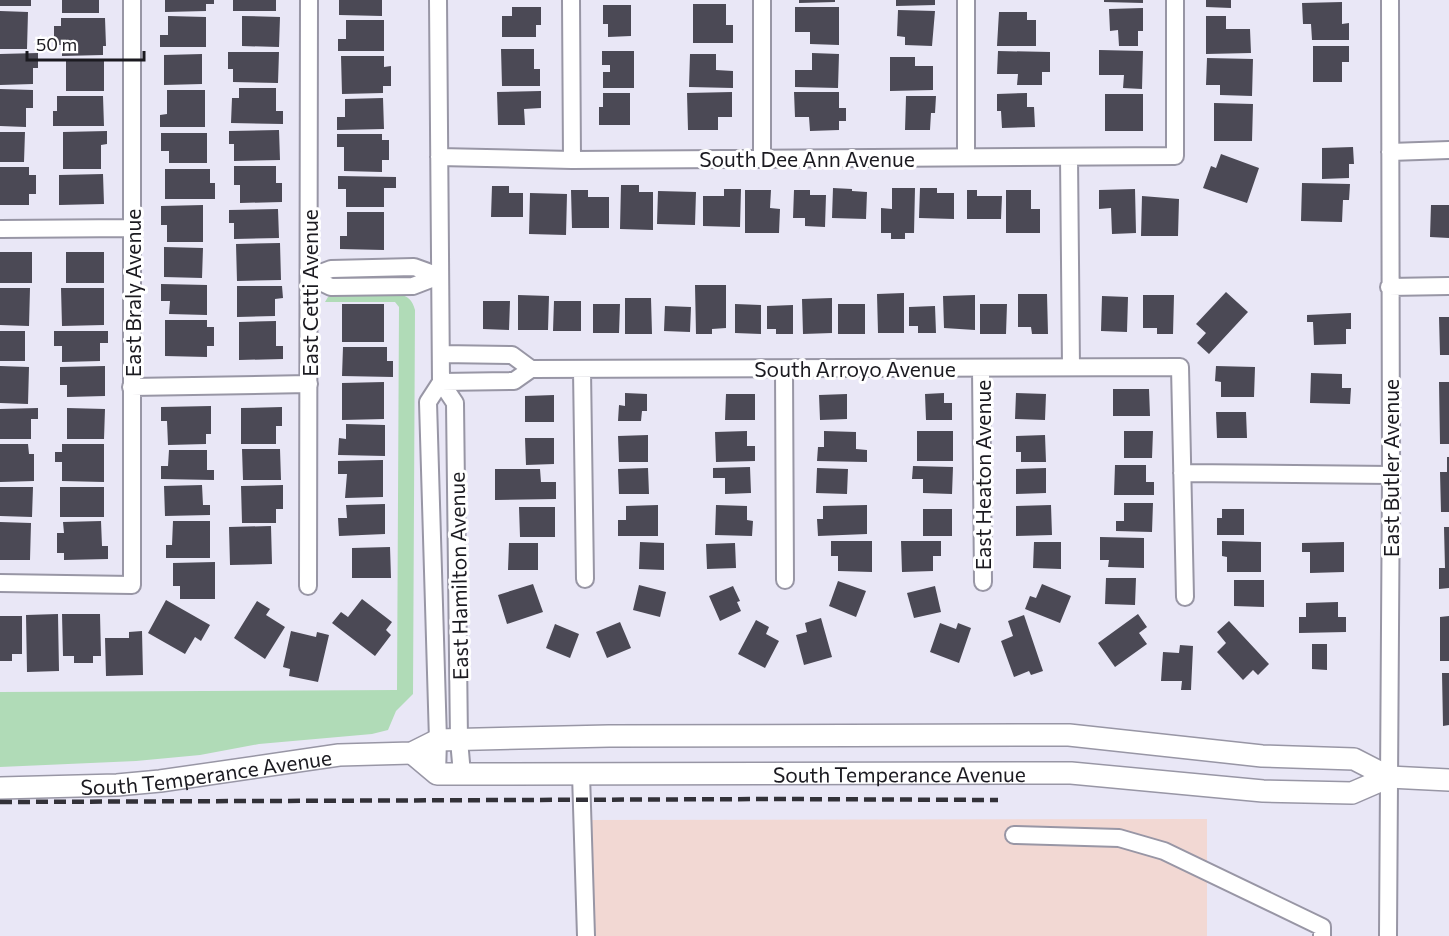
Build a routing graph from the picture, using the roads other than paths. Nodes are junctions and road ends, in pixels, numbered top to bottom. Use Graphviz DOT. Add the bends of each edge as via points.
graph roads {
  1 [pos="132,0"];
  2 [pos="309,0"];
  3 [pos="438,0"];
  4 [pos="571,0"];
  5 [pos="762,0"];
  6 [pos="966,0"];
  7 [pos="1175,0"];
  8 [pos="1390,0"];
  9 [pos="1449,150"];
  10 [pos="1390,152"];
  11 [pos="439,157"];
  12 [pos="966,157"];
  13 [pos="1069,157"];
  14 [pos="762,159"];
  15 [pos="572,160"];
  16 [pos="132,228"];
  17 [pos="0,229"];
  18 [pos="439,276"];
  19 [pos="1449,286"];
  20 [pos="1389,287"];
  21 [pos="441,354"];
  22 [pos="1071,367"];
  23 [pos="981,368"];
  24 [pos="531,369"];
  25 [pos="784,369"];
  26 [pos="582,370"];
  27 [pos="441,382"];
  28 [pos="309,384"];
  29 [pos="131,387"];
  30 [pos="1182,473"];
  31 [pos="1391,475"];
  32 [pos="585,579"];
  33 [pos="785,580"];
  34 [pos="982,582"];
  35 [pos="0,583"];
  36 [pos="308,586"];
  37 [pos="1185,597"];
  38 [pos="438,740"];
  39 [pos="459,740"];
  40 [pos="412,753"];
  41 [pos="437,774"];
  42 [pos="462,774"];
  43 [pos="581,774"];
  44 [pos="1389,777"];
  45 [pos="1449,780"];
  46 [pos="0,788"];
  47 [pos="1014,835"];
  48 [pos="586,936"];
  49 [pos="1323,936"];
  50 [pos="1388,936"];
  1 -- 16 [label="street, East Braly Avenue"];
  2 -- 28 [label="street, East Cetti Avenue"];
  3 -- 11 [label="street, East Hamilton Avenue"];
  4 -- 15 [label="street"];
  5 -- 14 [label="street"];
  6 -- 12 [label="street"];
  7 -- 13 [label="street, South Dee Ann Avenue" via="1175,156"];
  8 -- 10 [label="street, East Butler Avenue"];
  9 -- 10 [label="street"];
  10 -- 20 [label="street, East Butler Avenue"];
  11 -- 15 [label="street, South Dee Ann Avenue"];
  11 -- 18 [label="street, East Hamilton Avenue"];
  12 -- 13 [label="street, South Dee Ann Avenue"];
  12 -- 14 [label="street, South Dee Ann Avenue"];
  13 -- 22 [label="street"];
  14 -- 15 [label="street, South Dee Ann Avenue"];
  16 -- 17 [label="street"];
  16 -- 29 [label="street, East Braly Avenue"];
  18 -- 18 [label="street" via="402,267 331,269 310,277 332,287 367,287 413,286"];
  18 -- 21 [label="street, East Hamilton Avenue"];
  19 -- 20 [label="street"];
  20 -- 31 [label="street, East Butler Avenue"];
  21 -- 24 [label="street, South Arroyo Avenue" via="513,356"];
  21 -- 27 [label="street, East Hamilton Avenue"];
  22 -- 23 [label="street, South Arroyo Avenue"];
  22 -- 30 [label="street, South Arroyo Avenue" via="1180,367"];
  23 -- 25 [label="street, South Arroyo Avenue"];
  23 -- 34 [label="street, East Heaton Avenue"];
  24 -- 26 [label="street, South Arroyo Avenue"];
  24 -- 27 [label="street, South Arroyo Avenue" via="514,381"];
  25 -- 26 [label="street, South Arroyo Avenue"];
  25 -- 33 [label="street"];
  26 -- 32 [label="street"];
  27 -- 38 [label="street, East Hamilton Avenue" via="428,402"];
  27 -- 39 [label="street, East Hamilton Avenue" via="455,403"];
  28 -- 29 [label="street"];
  28 -- 36 [label="street, East Cetti Avenue"];
  29 -- 35 [label="street, East Braly Avenue" via="132,585"];
  30 -- 31 [label="street"];
  30 -- 37 [label="street"];
  31 -- 44 [label="street, East Butler Avenue"];
  38 -- 39 [label="main road, South Temperance Avenue"];
  38 -- 40 [label="main road, South Temperance Avenue"];
  38 -- 41 [label="street, East Hamilton Avenue"];
  39 -- 42 [label="street, East Hamilton Avenue"];
  39 -- 44 [label="main road, South Temperance Avenue" via="1069,735 1262,756 1354,759"];
  40 -- 41 [label="main road"];
  40 -- 46 [label="main road, South Temperance Avenue" via="339,756 117,785"];
  41 -- 42 [label="main road, South Temperance Avenue"];
  42 -- 43 [label="main road, South Temperance Avenue"];
  43 -- 44 [label="main road, South Temperance Avenue" via="1071,773 1263,791 1352,793"];
  43 -- 48 [label="street"];
  44 -- 45 [label="main road, South Temperance Avenue"];
  44 -- 50 [label="street, East Butler Avenue"];
  47 -- 49 [label="street" via="1119,838 1164,851 1322,927"];
}
